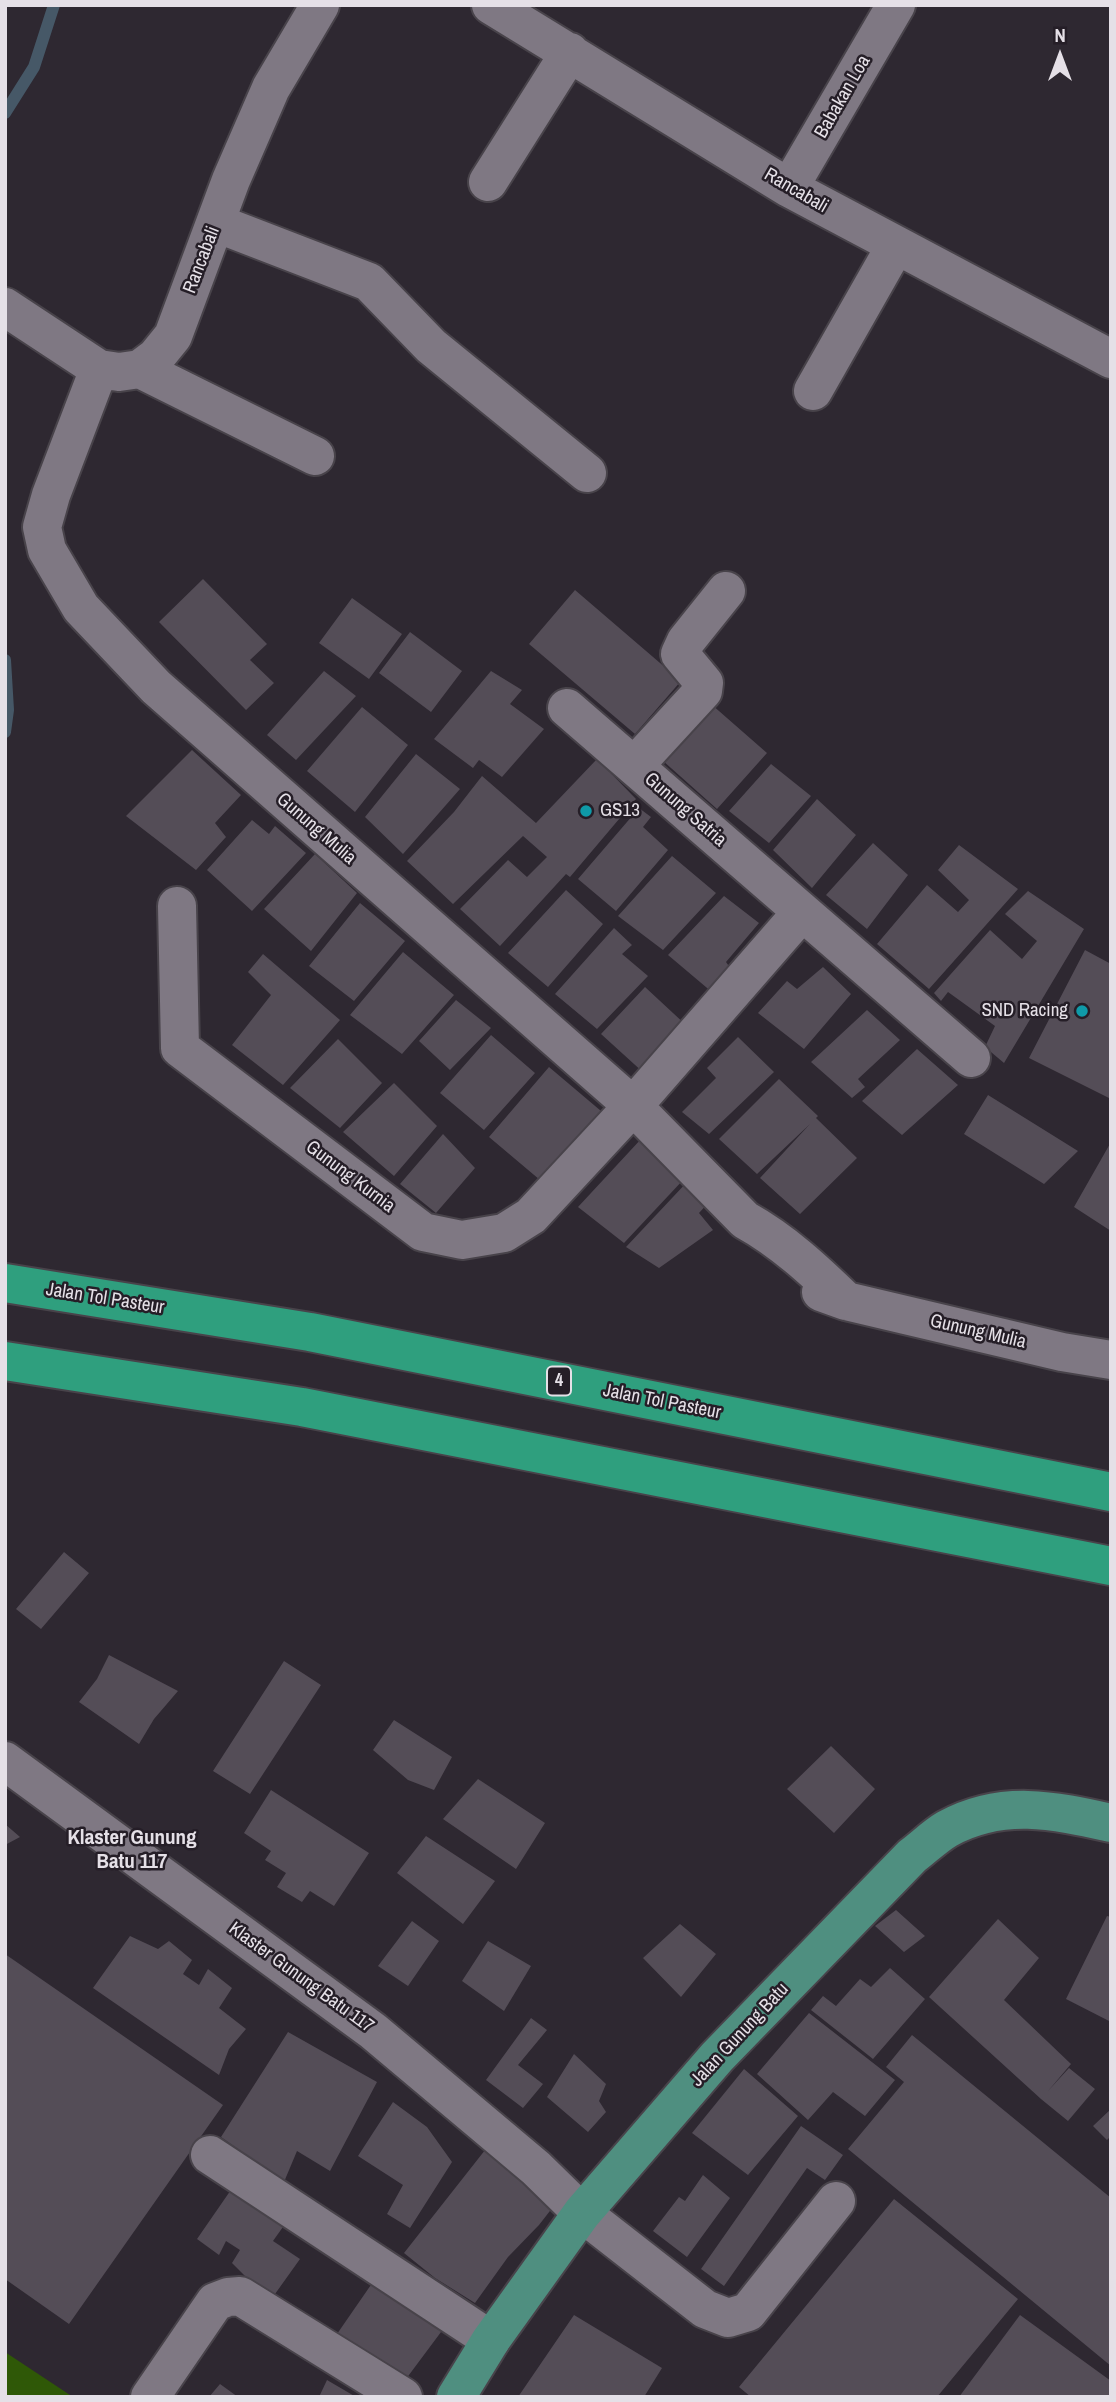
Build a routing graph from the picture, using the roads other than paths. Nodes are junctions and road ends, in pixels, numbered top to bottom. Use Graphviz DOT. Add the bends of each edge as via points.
graph roads {
  1 [pos="320,5"];
  2 [pos="491,5"];
  3 [pos="896,5"];
  4 [pos="538,17"];
  5 [pos="570,52"];
  6 [pos="488,182"];
  7 [pos="789,188"];
  8 [pos="216,223"];
  9 [pos="896,245"];
  10 [pos="5,307"];
  11 [pos="1111,359"];
  12 [pos="99,369"];
  13 [pos="141,369"];
  14 [pos="813,391"];
  15 [pos="315,456"];
  16 [pos="587,473"];
  17 [pos="726,591"];
  18 [pos="567,708"];
  19 [pos="634,766"];
  20 [pos="177,906"];
  21 [pos="803,912"];
  22 [pos="971,1058"];
  23 [pos="633,1106"];
  24 [pos="5,1283"];
  25 [pos="1111,1360"];
  26 [pos="5,1361"];
  27 [pos="1111,1492"];
  28 [pos="1111,1566"];
  29 [pos="5,1761"];
  30 [pos="1111,1823"];
  31 [pos="210,2155"];
  32 [pos="836,2201"];
  33 [pos="582,2213"];
  34 [pos="491,2340"];
  35 [pos="150,2397"];
  36 [pos="403,2397"];
  37 [pos="456,2397"];
  1 -- 8 [label="street, Rancabali" via="271,88"];
  2 -- 4 [label="street, Rancabali"];
  3 -- 7 [label="street, Babakan Loa"];
  4 -- 5 [label="street, Rancabali"];
  5 -- 6 [label="street"];
  5 -- 7 [label="street, Rancabali"];
  7 -- 9 [label="street, Rancabali"];
  8 -- 13 [label="street, Rancabali" via="173,336"];
  8 -- 16 [label="street" via="369,282 431,346"];
  9 -- 11 [label="street, Rancabali"];
  9 -- 14 [label="street"];
  10 -- 12 [label="street"];
  12 -- 13 [label="street"];
  12 -- 23 [label="street, Gunung Mulia" via="42,527 47,550 81,608 156,687"];
  13 -- 15 [label="street"];
  17 -- 19 [label="street" via="680,654 704,683 703,691"];
  18 -- 19 [label="street, Gunung Satria"];
  19 -- 21 [label="street, Gunung Satria"];
  20 -- 23 [label="street, Gunung Kurnia" via="180,1048 423,1232 462,1240 504,1233 531,1216"];
  21 -- 22 [label="street, Gunung Satria"];
  21 -- 23 [label="street"];
  23 -- 25 [label="street, Gunung Mulia" via="745,1220 756,1243 811,1289 846,1301"];
  24 -- 27 [label="highway, Jalan Tol Pasteur / 4" via="310,1332"];
  26 -- 28 [label="highway" via="302,1407"];
  29 -- 33 [label="street, Klaster Gunung Batu 117" via="373,2031 536,2168"];
  30 -- 33 [label="main road, Jalan Gunung Batu" via="1056,1810 1017,1809 979,1815 946,1830 912,1856 718,2057"];
  31 -- 34 [label="street"];
  32 -- 33 [label="street, Klaster Gunung Batu 117" via="748,2312 728,2318 705,2309"];
  33 -- 34 [label="main road, Jalan Gunung Batu"];
  34 -- 37 [label="main road, Jalan Gunung Batu"];
  35 -- 36 [label="street" via="215,2302 240,2296"];
}
